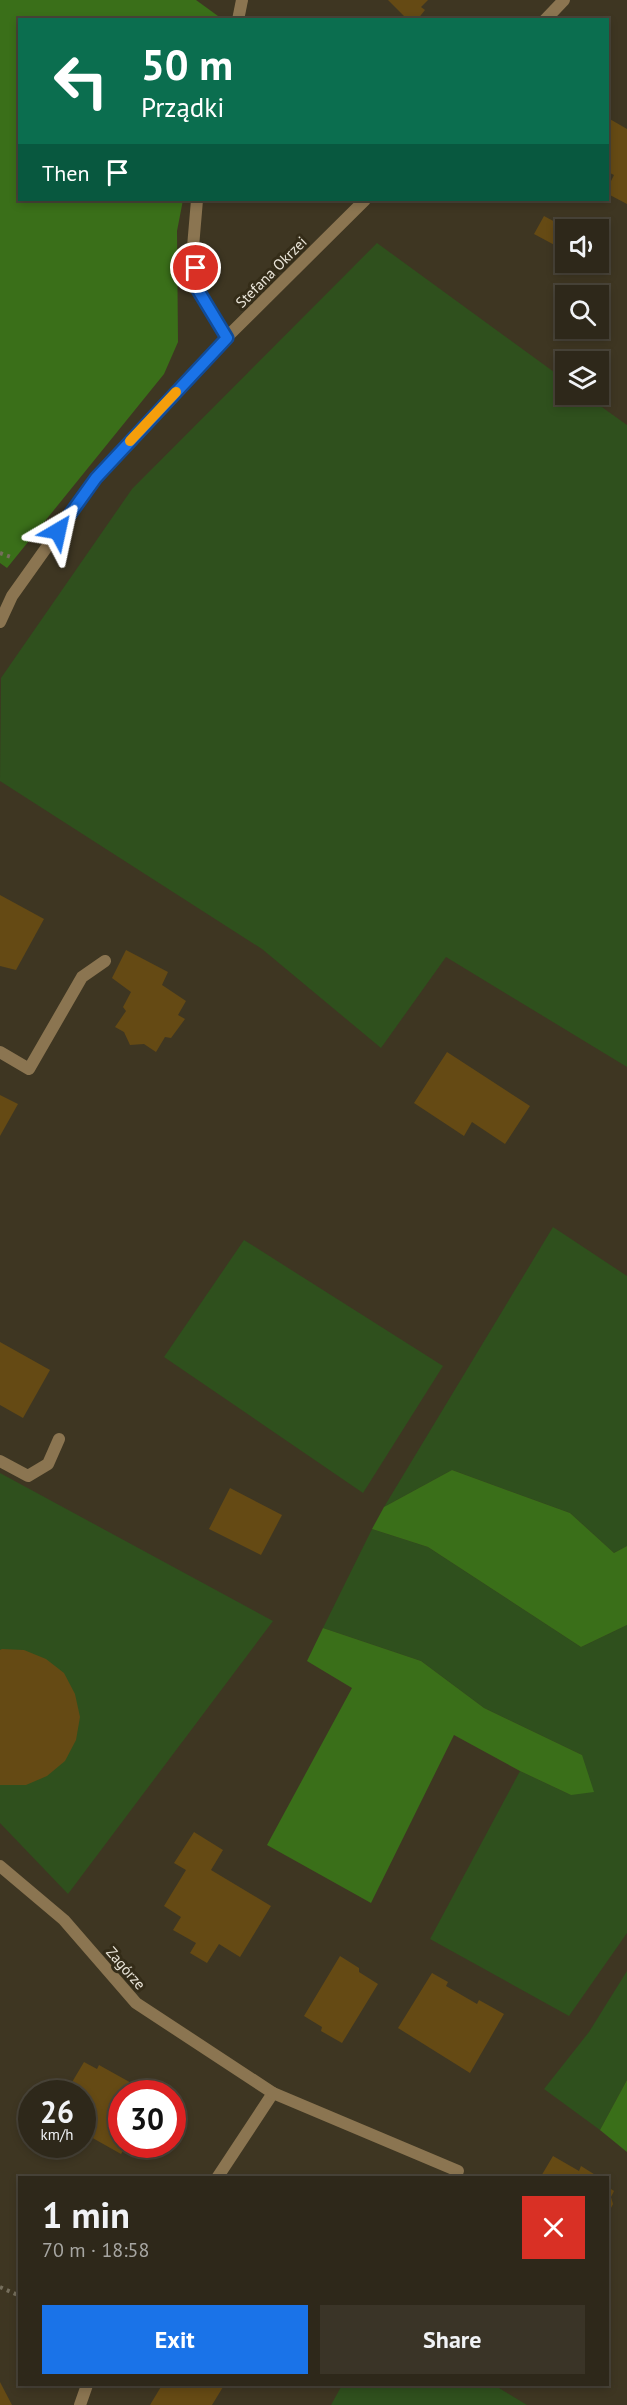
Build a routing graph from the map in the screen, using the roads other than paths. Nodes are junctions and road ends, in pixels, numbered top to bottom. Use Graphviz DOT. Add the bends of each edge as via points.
graph roads {
  1 [pos="242,0"];
  2 [pos="564,0"];
  3 [pos="238,18"];
  4 [pos="547,18"];
  5 [pos="197,201"];
  6 [pos="364,201"];
  7 [pos="227,338"];
  8 [pos="0,622"];
  9 [pos="105,962"];
  10 [pos="0,1052"];
  11 [pos="59,1440"];
  12 [pos="0,1461"];
  13 [pos="0,1866"];
  14 [pos="273,2093"];
  15 [pos="458,2171"];
  16 [pos="218,2176"];
  17 [pos="87,2386"];
  18 [pos="80,2405"];
  1 -- 3 [label="street"];
  2 -- 4 [label="street"];
  5 -- 7 [label="street" via="193,247 198,290"];
  6 -- 7 [label="street, Stefana Okrzei"];
  7 -- 8 [label="street, Stefana Okrzei" via="96,478 12,596"];
  9 -- 10 [label="street" via="82,977 29,1069"];
  11 -- 12 [label="street" via="48,1464 28,1476"];
  13 -- 14 [label="street, Zagórze" via="64,1920 136,2003"];
  14 -- 15 [label="street, Zagórze"];
  14 -- 16 [label="street"];
  17 -- 18 [label="street"];
}
